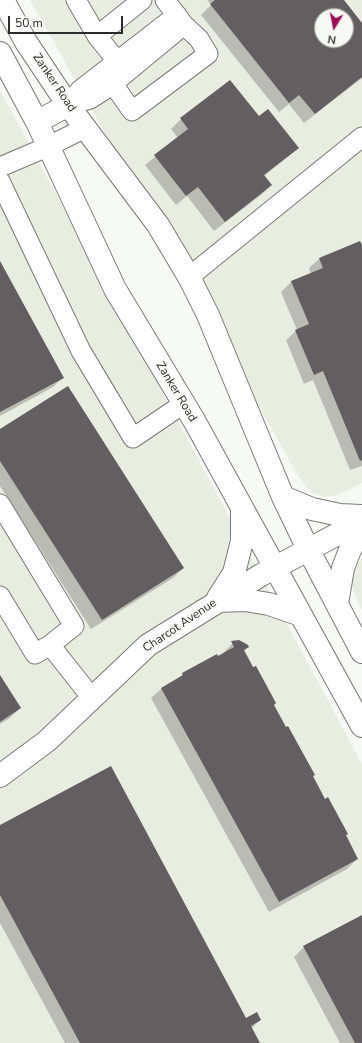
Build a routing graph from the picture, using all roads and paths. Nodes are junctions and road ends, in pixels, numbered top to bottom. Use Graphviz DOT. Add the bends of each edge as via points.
graph roads {
  1 [pos="3,0"];
  2 [pos="76,0"];
  3 [pos="142,0"];
  4 [pos="165,0"];
  5 [pos="181,20"];
  6 [pos="97,36"];
  7 [pos="0,53"];
  8 [pos="117,61"];
  9 [pos="113,84"];
  10 [pos="68,105"];
  11 [pos="37,122"];
  12 [pos="85,128"];
  13 [pos="362,137"];
  14 [pos="47,147"];
  15 [pos="0,167"];
  16 [pos="0,181"];
  17 [pos="189,277"];
  18 [pos="184,404"];
  19 [pos="283,497"];
  20 [pos="0,504"];
  21 [pos="242,507"];
  22 [pos="362,516"];
  23 [pos="362,521"];
  24 [pos="362,529"];
  25 [pos="308,549"];
  26 [pos="275,567"];
  27 [pos="0,596"];
  28 [pos="217,601"];
  29 [pos="337,604"];
  30 [pos="301,615"];
  31 [pos="50,645"];
  32 [pos="362,652"];
  33 [pos="92,698"];
  34 [pos="362,726"];
  35 [pos="0,776"];
  1 -- 10 [label="main road, Zanker Road" via="26,42"];
  2 -- 6 [label="lane"];
  3 -- 6 [label="lane"];
  4 -- 5 [label="lane"];
  5 -- 8 [label="lane"];
  5 -- 9 [label="lane"];
  5 -- 9 [label="lane" via="199,39 208,54 132,111"];
  6 -- 8 [label="lane"];
  7 -- 11 [label="main road, Zanker Road"];
  8 -- 10 [label="lane" via="80,90"];
  9 -- 10 [label="lane" via="90,99"];
  10 -- 11 [label="main road"];
  10 -- 12 [label="main road, Zanker Road"];
  11 -- 14 [label="main road, Zanker Road"];
  12 -- 14 [label="lane"];
  12 -- 17 [label="main road, Zanker Road" via="158,225"];
  13 -- 17 [label="lane"];
  14 -- 15 [label="lane"];
  14 -- 18 [label="main road, Zanker Road" via="115,289"];
  16 -- 18 [label="lane" via="81,351 133,438"];
  17 -- 19 [label="main road, Zanker Road" via="208,315"];
  18 -- 21 [label="main road, Zanker Road"];
  19 -- 22 [label="main road" via="312,509 340,515"];
  19 -- 25 [label="main road, Zanker Road"];
  20 -- 31 [label="lane" via="74,626"];
  21 -- 26 [label="main road, Zanker Road"];
  21 -- 28 [label="main road" via="242,542 234,573"];
  23 -- 25 [label="main road, Charcot Avenue"];
  24 -- 29 [label="main road" via="343,568"];
  25 -- 26 [label="main road, Charcot Avenue"];
  25 -- 29 [label="main road, Zanker Road"];
  26 -- 28 [label="main road, Charcot Avenue"];
  26 -- 30 [label="main road, Zanker Road"];
  27 -- 31 [label="lane" via="35,654"];
  28 -- 30 [label="main road" via="245,600 273,605"];
  28 -- 33 [label="main road, Charcot Avenue" via="148,645"];
  29 -- 32 [label="main road, Zanker Road"];
  30 -- 34 [label="main road, Zanker Road"];
  31 -- 33 [label="lane"];
  33 -- 35 [label="main road, Charcot Avenue" via="47,740"];
}
